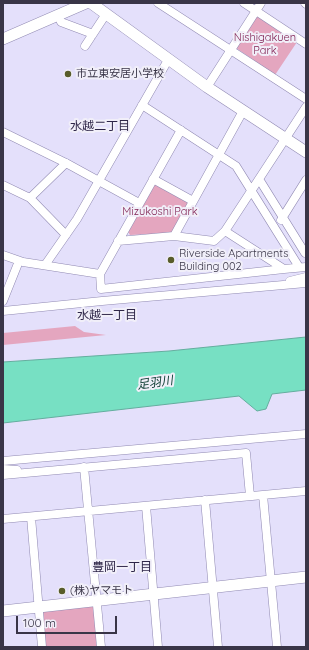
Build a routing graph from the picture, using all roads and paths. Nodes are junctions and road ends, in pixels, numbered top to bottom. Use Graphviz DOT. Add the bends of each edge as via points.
graph roads {
  1 [pos="86,3"];
  2 [pos="91,3"];
  3 [pos="158,3"];
  4 [pos="244,3"];
  5 [pos="261,3"];
  6 [pos="256,11"];
  7 [pos="106,14"];
  8 [pos="58,15"];
  9 [pos="93,34"];
  10 [pos="3,39"];
  11 [pos="306,44"];
  12 [pos="85,46"];
  13 [pos="231,49"];
  14 [pos="168,60"];
  15 [pos="207,87"];
  16 [pos="306,99"];
  17 [pos="142,105"];
  18 [pos="306,107"];
  19 [pos="243,111"];
  20 [pos="181,130"];
  21 [pos="3,132"];
  22 [pos="285,138"];
  23 [pos="306,152"];
  24 [pos="219,155"];
  25 [pos="66,162"];
  26 [pos="153,179"];
  27 [pos="259,179"];
  28 [pos="99,180"];
  29 [pos="306,180"];
  30 [pos="3,186"];
  31 [pos="252,191"];
  32 [pos="30,198"];
  33 [pos="193,202"];
  34 [pos="139,203"];
  35 [pos="282,217"];
  36 [pos="275,228"];
  37 [pos="225,231"];
  38 [pos="66,235"];
  39 [pos="174,236"];
  40 [pos="118,241"];
  41 [pos="306,252"];
  42 [pos="3,255"];
  43 [pos="19,261"];
  44 [pos="45,265"];
  45 [pos="301,266"];
  46 [pos="284,269"];
  47 [pos="100,274"];
  48 [pos="306,276"];
  49 [pos="306,283"];
  50 [pos="278,286"];
  51 [pos="3,301"];
  52 [pos="3,312"];
  53 [pos="306,434"];
  54 [pos="3,461"];
  55 [pos="84,467"];
  56 [pos="3,468"];
  57 [pos="26,473"];
  58 [pos="3,475"];
  59 [pos="306,491"];
  60 [pos="263,495"];
  61 [pos="250,496"];
  62 [pos="205,500"];
  63 [pos="146,506"];
  64 [pos="89,511"];
  65 [pos="31,517"];
  66 [pos="3,519"];
  67 [pos="306,577"];
  68 [pos="271,581"];
  69 [pos="213,588"];
  70 [pos="153,594"];
  71 [pos="96,601"];
  72 [pos="38,607"];
  73 [pos="3,611"];
  74 [pos="42,647"];
  75 [pos="101,647"];
  76 [pos="158,647"];
  77 [pos="218,647"];
  78 [pos="277,647"];
  1 -- 8 [label="street"];
  2 -- 7 [label="street"];
  3 -- 13 [label="street"];
  4 -- 6 [label="street"];
  5 -- 6 [label="street"];
  6 -- 11 [label="street"];
  6 -- 13 [label="street"];
  7 -- 9 [label="street"];
  7 -- 14 [label="street"];
  8 -- 9 [label="street" via="61,22"];
  8 -- 10 [label="street"];
  9 -- 12 [label="street"];
  13 -- 15 [label="street"];
  13 -- 16 [label="street"];
  14 -- 15 [label="street"];
  14 -- 17 [label="street"];
  15 -- 19 [label="street"];
  17 -- 20 [label="street"];
  17 -- 28 [label="street"];
  18 -- 22 [label="street"];
  19 -- 22 [label="street"];
  19 -- 24 [label="street"];
  20 -- 24 [label="street"];
  20 -- 26 [label="street"];
  21 -- 25 [label="street"];
  22 -- 23 [label="street"];
  22 -- 27 [label="street"];
  24 -- 31 [label="street" via="236,166"];
  24 -- 33 [label="street"];
  25 -- 28 [label="street"];
  25 -- 32 [label="street"];
  26 -- 33 [label="street"];
  26 -- 34 [label="street"];
  27 -- 31 [label="street"];
  27 -- 35 [label="street"];
  28 -- 34 [label="street"];
  28 -- 38 [label="street"];
  29 -- 35 [label="street"];
  30 -- 32 [label="street"];
  31 -- 36 [label="street"];
  31 -- 37 [label="street"];
  32 -- 38 [label="street"];
  33 -- 39 [label="street"];
  34 -- 40 [label="street"];
  35 -- 36 [label="street"];
  35 -- 41 [label="street"];
  36 -- 45 [label="street"];
  37 -- 39 [label="street" via="214,241"];
  37 -- 46 [label="street"];
  38 -- 44 [label="street"];
  39 -- 40 [label="street"];
  40 -- 47 [label="street"];
  41 -- 45 [label="street"];
  42 -- 43 [label="street"];
  43 -- 44 [label="street"];
  43 -- 51 [label="street"];
  44 -- 47 [label="street"];
  45 -- 46 [label="street"];
  46 -- 47 [label="street" via="101,289"];
  48 -- 50 [label="street"];
  49 -- 50 [label="street"];
  50 -- 52 [label="street"];
  53 -- 54 [label="street"];
  55 -- 57 [label="street"];
  55 -- 61 [label="street" via="246,453"];
  55 -- 64 [label="street"];
  56 -- 57 [label="street"];
  57 -- 58 [label="street"];
  59 -- 60 [label="street"];
  60 -- 61 [label="street"];
  60 -- 68 [label="street"];
  61 -- 62 [label="street"];
  62 -- 63 [label="street"];
  62 -- 69 [label="street"];
  63 -- 64 [label="street"];
  63 -- 70 [label="street"];
  64 -- 65 [label="street"];
  64 -- 71 [label="street"];
  65 -- 66 [label="street"];
  65 -- 72 [label="street"];
  67 -- 68 [label="street"];
  68 -- 69 [label="street"];
  68 -- 78 [label="street"];
  69 -- 70 [label="street"];
  69 -- 77 [label="street"];
  70 -- 71 [label="street"];
  70 -- 76 [label="street"];
  71 -- 72 [label="street"];
  71 -- 75 [label="street"];
  72 -- 73 [label="street"];
  72 -- 74 [label="street"];
}
